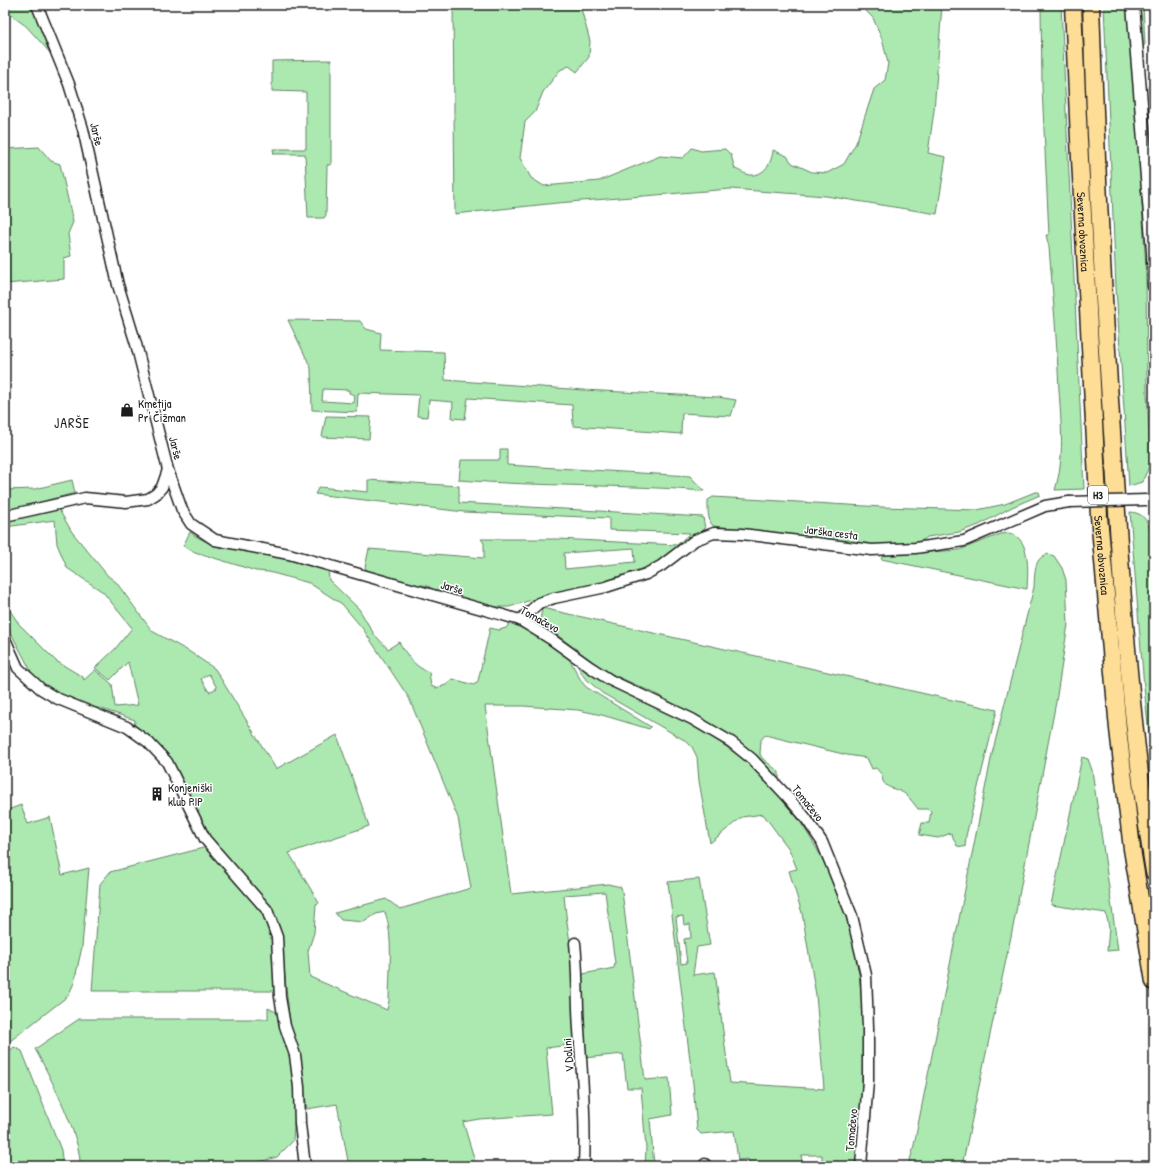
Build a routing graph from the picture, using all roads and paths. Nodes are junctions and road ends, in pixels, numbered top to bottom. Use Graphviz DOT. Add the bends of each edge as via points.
graph roads {
  1 [pos="37,5"];
  2 [pos="1074,5"];
  3 [pos="1091,5"];
  4 [pos="1133,5"];
  5 [pos="1154,286"];
  6 [pos="168,470"];
  7 [pos="1150,499"];
  8 [pos="5,516"];
  9 [pos="491,612"];
  10 [pos="520,620"];
  11 [pos="5,639"];
  12 [pos="1154,872"];
  13 [pos="575,943"];
  14 [pos="1154,982"];
  15 [pos="306,1166"];
  16 [pos="584,1166"];
  17 [pos="861,1166"];
  1 -- 6 [label="street, Jarše" via="69,84 83,129 118,285"];
  2 -- 14 [label="highway, Severna obvoznica / H3" via="1078,140 1099,516 1118,729 1132,849"];
  3 -- 12 [label="highway, Severna obvoznica / H3" via="1101,245 1117,518 1138,752"];
  4 -- 5 [label="street"];
  6 -- 8 [label="street" via="162,486 148,499 126,502 85,498"];
  6 -- 9 [label="street, Jarše" via="182,510 191,524 215,540 288,554"];
  7 -- 10 [label="street, Jarška cesta, bridge" via="1069,502 1045,506 964,541 915,548 872,550 742,534 714,533 695,540 646,574 606,587 544,601"];
  9 -- 10 [label="street, Tomačevo"];
  10 -- 17 [label="street, Tomačevo" via="551,638 610,680 692,719 731,742 752,759 785,794 822,842 852,916 866,975 868,1081"];
  11 -- 15 [label="street" via="18,668 41,689 56,698 127,727 148,742 167,762 205,839 267,910 277,937 280,997 299,1086 300,1124"];
  13 -- 16 [label="street, V Dolini"];
}
